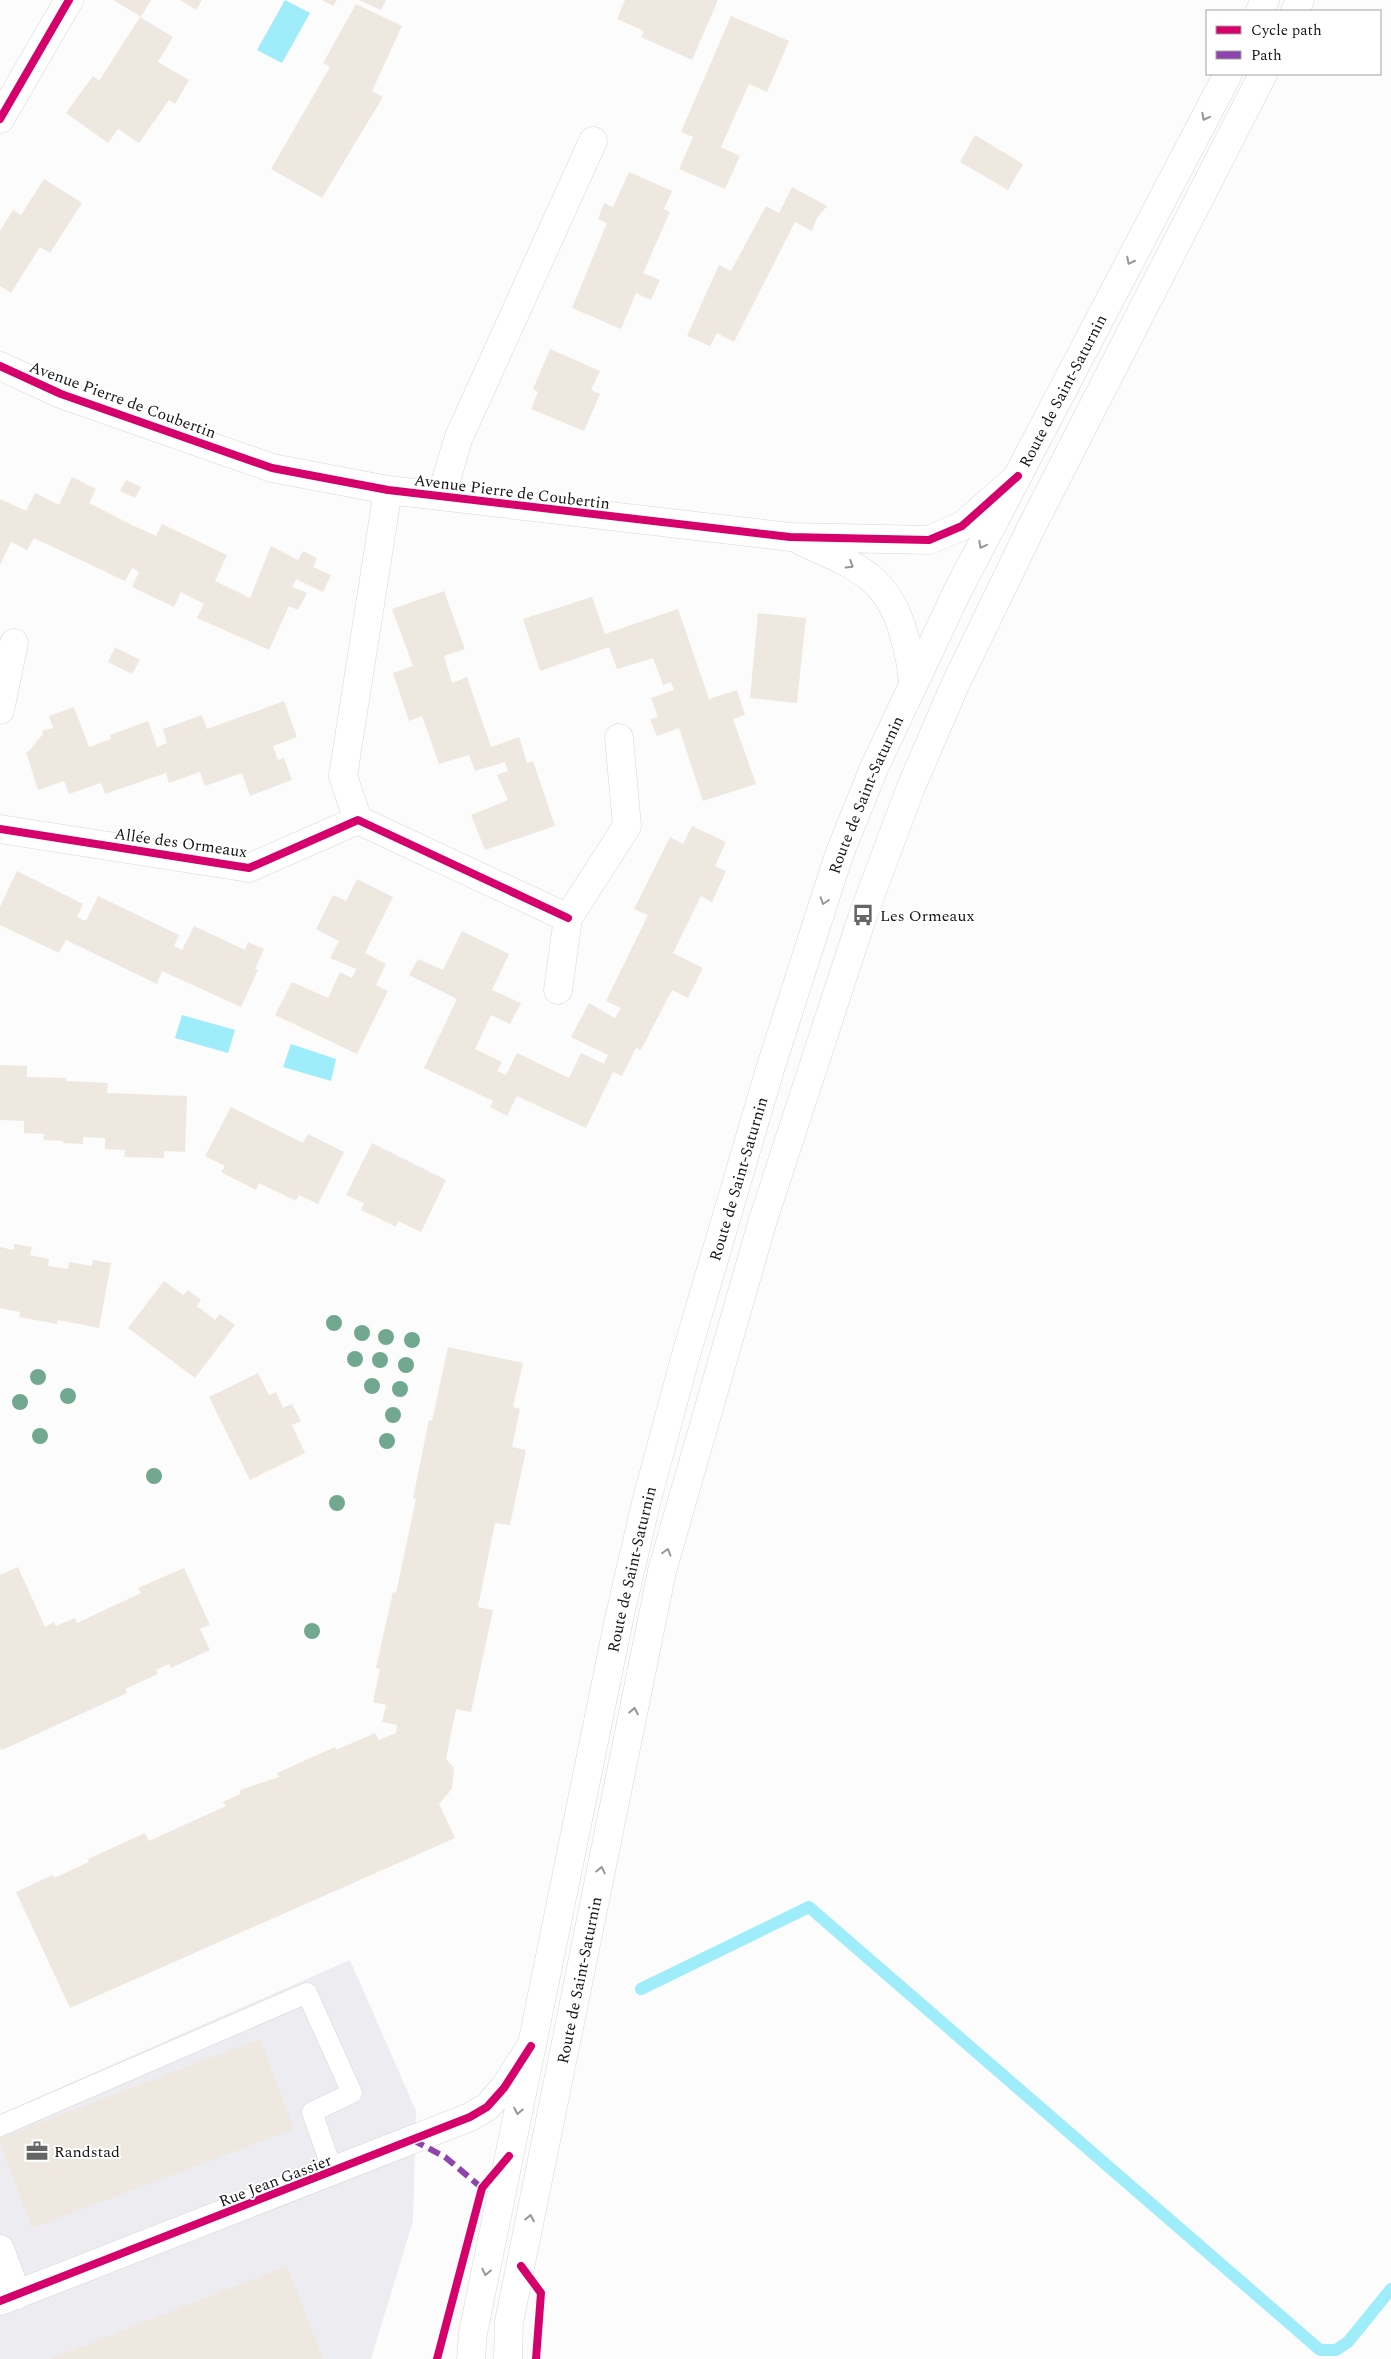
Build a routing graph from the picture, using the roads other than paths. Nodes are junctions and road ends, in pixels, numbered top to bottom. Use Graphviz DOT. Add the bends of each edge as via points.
graph roads {
  1 [pos="69,0"];
  2 [pos="1227,75"];
  3 [pos="1262,75"];
  4 [pos="0,119"];
  5 [pos="594,141"];
  6 [pos="0,366"];
  7 [pos="1018,476"];
  8 [pos="388,490"];
  9 [pos="441,496"];
  10 [pos="790,537"];
  11 [pos="14,643"];
  12 [pos="913,685"];
  13 [pos="0,710"];
  14 [pos="619,738"];
  15 [pos="358,820"];
  16 [pos="0,829"];
  17 [pos="568,918"];
  18 [pos="558,990"];
  19 [pos="531,2046"];
  20 [pos="0,2126"];
  21 [pos="333,2172"];
  22 [pos="0,2249"];
  23 [pos="8,2298"];
  24 [pos="471,2359"];
  25 [pos="508,2359"];
  1 -- 4 [label="main road"];
  2 -- 7 [label="main road, Route de Saint-Saturnin, one-way"];
  25 -- 3 [label="main road, Route de Saint-Saturnin, one-way" via="509,2322 662,1571 763,1220 863,916 911,787 968,658"];
  5 -- 9 [label="main road" via="459,437"];
  6 -- 8 [label="main road, Avenue Pierre de Coubertin" via="61,394 272,468"];
  7 -- 10 [label="main road, Avenue Pierre de Coubertin" via="962,526 929,540"];
  7 -- 12 [label="main road, Route de Saint-Saturnin, one-way"];
  8 -- 9 [label="main road, Avenue Pierre de Coubertin"];
  8 -- 15 [label="main road" via="343,776"];
  9 -- 10 [label="main road, Avenue Pierre de Coubertin"];
  10 -- 12 [label="main road, Avenue Pierre de Coubertin, one-way" via="842,560 875,581 888,594 900,618 912,664"];
  11 -- 13 [label="main road"];
  12 -- 19 [label="main road, Route de Saint-Saturnin, one-way" via="874,768 839,855 771,1066 685,1358 619,1619"];
  14 -- 17 [label="main road" via="627,826"];
  15 -- 16 [label="main road, Allée des Ormeaux" via="249,868"];
  15 -- 17 [label="main road"];
  17 -- 18 [label="main road"];
  19 -- 21 [label="main road, Rue Jean Gassier" via="504,2088 487,2107 470,2117"];
  19 -- 24 [label="main road, Route de Saint-Saturnin, one-way" via="473,2332"];
  20 -- 21 [label="lane" via="307,1993 352,2093 312,2112"];
  21 -- 23 [label="main road, Rue Jean Gassier"];
  22 -- 23 [label="main road"];
}
